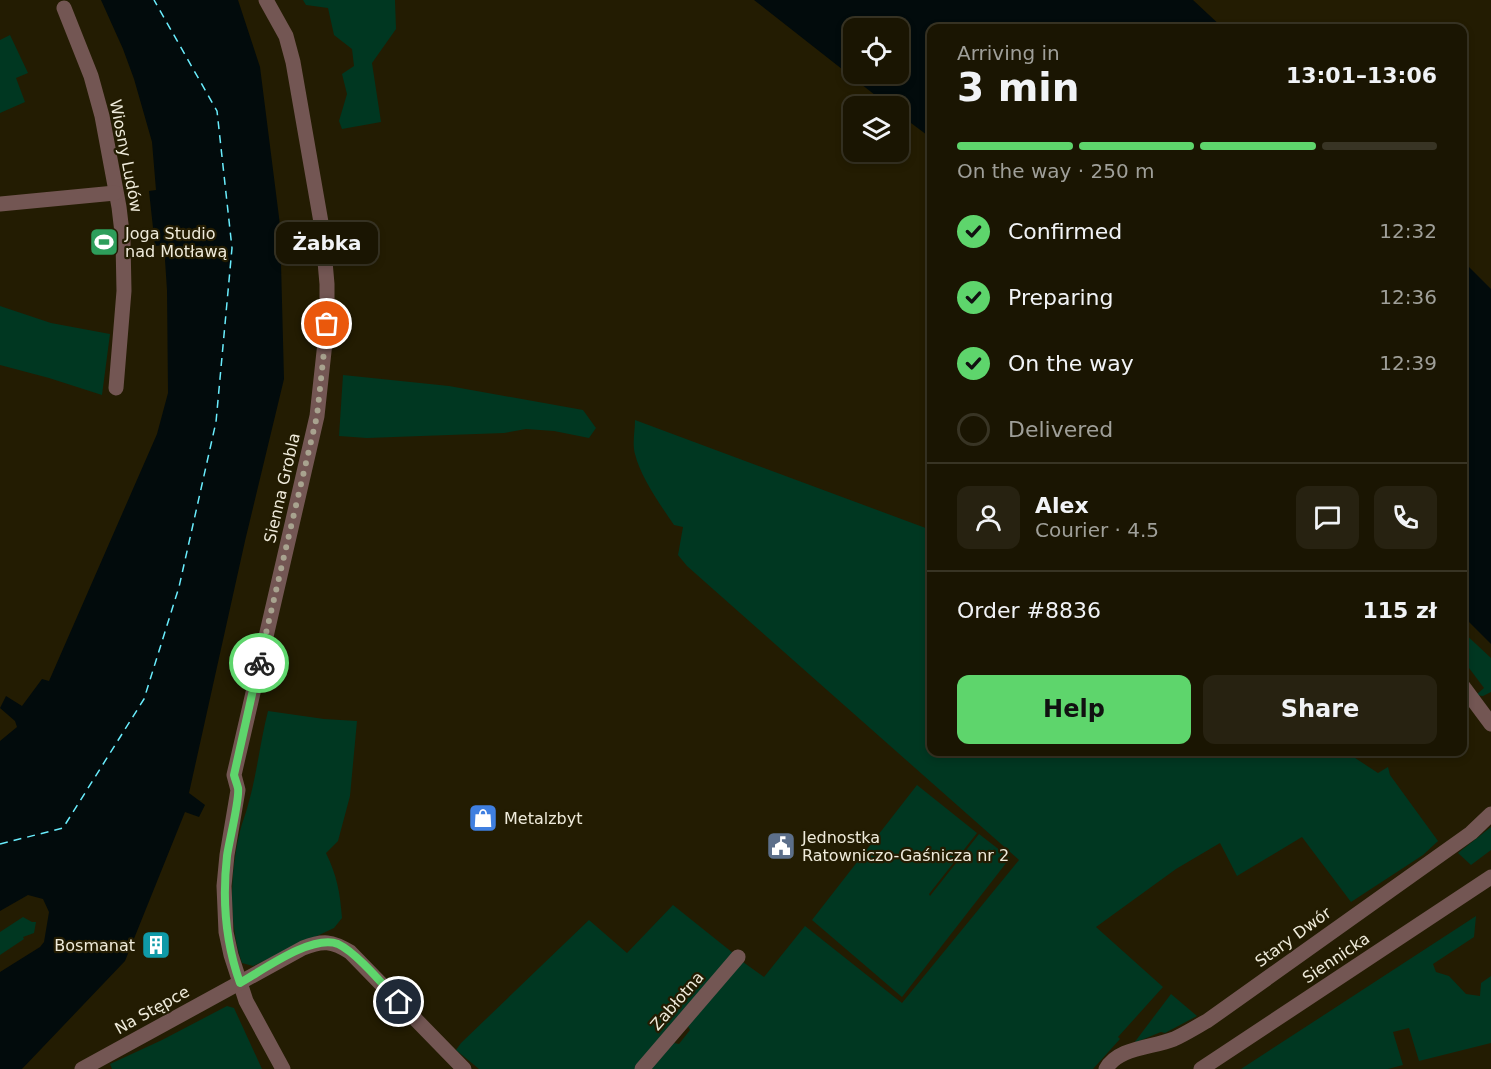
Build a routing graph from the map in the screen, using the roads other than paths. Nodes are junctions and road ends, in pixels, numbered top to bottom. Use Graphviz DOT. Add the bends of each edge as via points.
graph roads {
  1 [pos="266,0"];
  2 [pos="64,8"];
  3 [pos="115,193"];
  4 [pos="0,204"];
  5 [pos="116,388"];
  6 [pos="1467,692"];
  7 [pos="1491,724"];
  8 [pos="1491,814"];
  9 [pos="1487,879"];
  10 [pos="738,957"];
  11 [pos="240,983"];
  12 [pos="82,1069"];
  13 [pos="283,1069"];
  14 [pos="464,1069"];
  15 [pos="642,1069"];
  16 [pos="1106,1069"];
  17 [pos="1201,1069"];
  1 -- 11 [label="street, Sienna Grobla" via="286,36 292,62 322,228 327,307 317,416 234,775 238,790 227,855 224,909"];
  2 -- 3 [label="street, Wiosny Ludów" via="92,76"];
  3 -- 4 [label="street"];
  3 -- 5 [label="street, Wiosny Ludów" via="123,241 124,283"];
  6 -- 7 [label="street"];
  8 -- 16 [label="street, Stary Dwór" via="1471,833 1207,1021 1173,1039 1120,1055"];
  9 -- 17 [label="street, Siennicka"];
  10 -- 15 [label="street, Zabłotna"];
  11 -- 12 [label="street, Na Stępce"];
  11 -- 13 [label="street, Sienna Grobla"];
  11 -- 14 [label="street, Na Stępce" via="303,948 316,943 337,944 350,952"];
}
